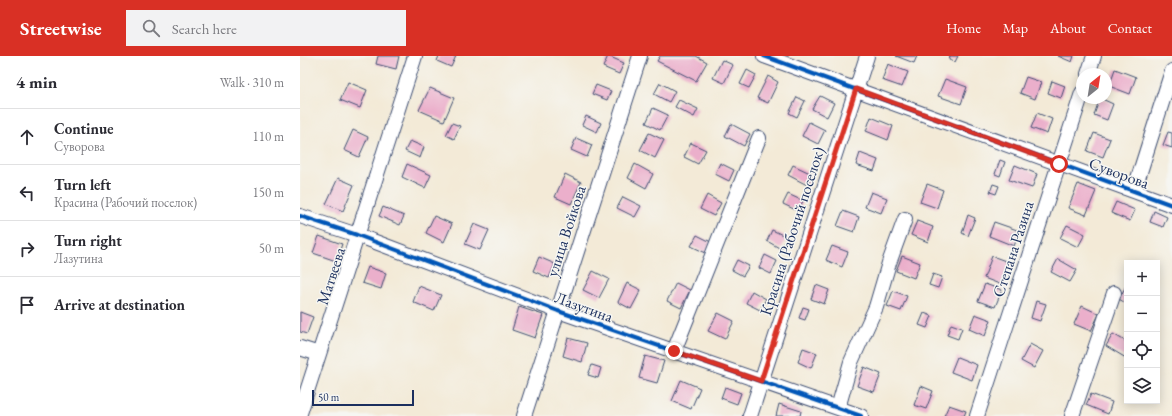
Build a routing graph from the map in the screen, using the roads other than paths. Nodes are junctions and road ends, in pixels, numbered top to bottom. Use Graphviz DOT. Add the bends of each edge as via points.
graph roads {
  1 [pos="415,56"];
  2 [pos="640,56"];
  3 [pos="764,56"];
  4 [pos="867,56"];
  5 [pos="1094,56"];
  6 [pos="1090,68"];
  7 [pos="1172,71"];
  8 [pos="856,89"];
  9 [pos="1078,104"];
  10 [pos="759,138"];
  11 [pos="1059,164"];
  12 [pos="1134,191"];
  13 [pos="1172,205"];
  14 [pos="300,216"];
  15 [pos="905,219"];
  16 [pos="357,235"];
  17 [pos="1114,294"];
  18 [pos="558,310"];
  19 [pos="300,348"];
  20 [pos="674,351"];
  21 [pos="319,354"];
  22 [pos="761,381"];
  23 [pos="838,408"];
  24 [pos="300,412"];
  25 [pos="524,416"];
  26 [pos="750,416"];
  27 [pos="861,416"];
  28 [pos="977,416"];
  29 [pos="1072,416"];
  1 -- 16 [label="street, Матвеева"];
  2 -- 18 [label="street, улица Войкова"];
  3 -- 8 [label="street, Суворова"];
  4 -- 8 [label="street, Красина (Рабочий поселок)"];
  5 -- 6 [label="street"];
  7 -- 12 [label="street"];
  8 -- 11 [label="street, Суворова"];
  8 -- 22 [label="street, Красина (Рабочий поселок)"];
  9 -- 11 [label="street, Степана Разина"];
  10 -- 20 [label="street"];
  11 -- 12 [label="street, Суворова"];
  11 -- 28 [label="street, Степана Разина"];
  12 -- 13 [label="street, Суворова"];
  14 -- 16 [label="street, Лазутина"];
  15 -- 23 [label="street" via="876,307 851,362"];
  16 -- 18 [label="street, Лазутина"];
  16 -- 21 [label="street, Матвеева"];
  17 -- 29 [label="street"];
  18 -- 20 [label="street, Лазутина"];
  18 -- 25 [label="street, улица Войкова"];
  19 -- 21 [label="street"];
  20 -- 22 [label="street, Лазутина"];
  21 -- 24 [label="street, Матвеева"];
  22 -- 23 [label="street, Лазутина"];
  22 -- 26 [label="street, Красина (Рабочий поселок)"];
  23 -- 27 [label="street, Лазутина"];
}
